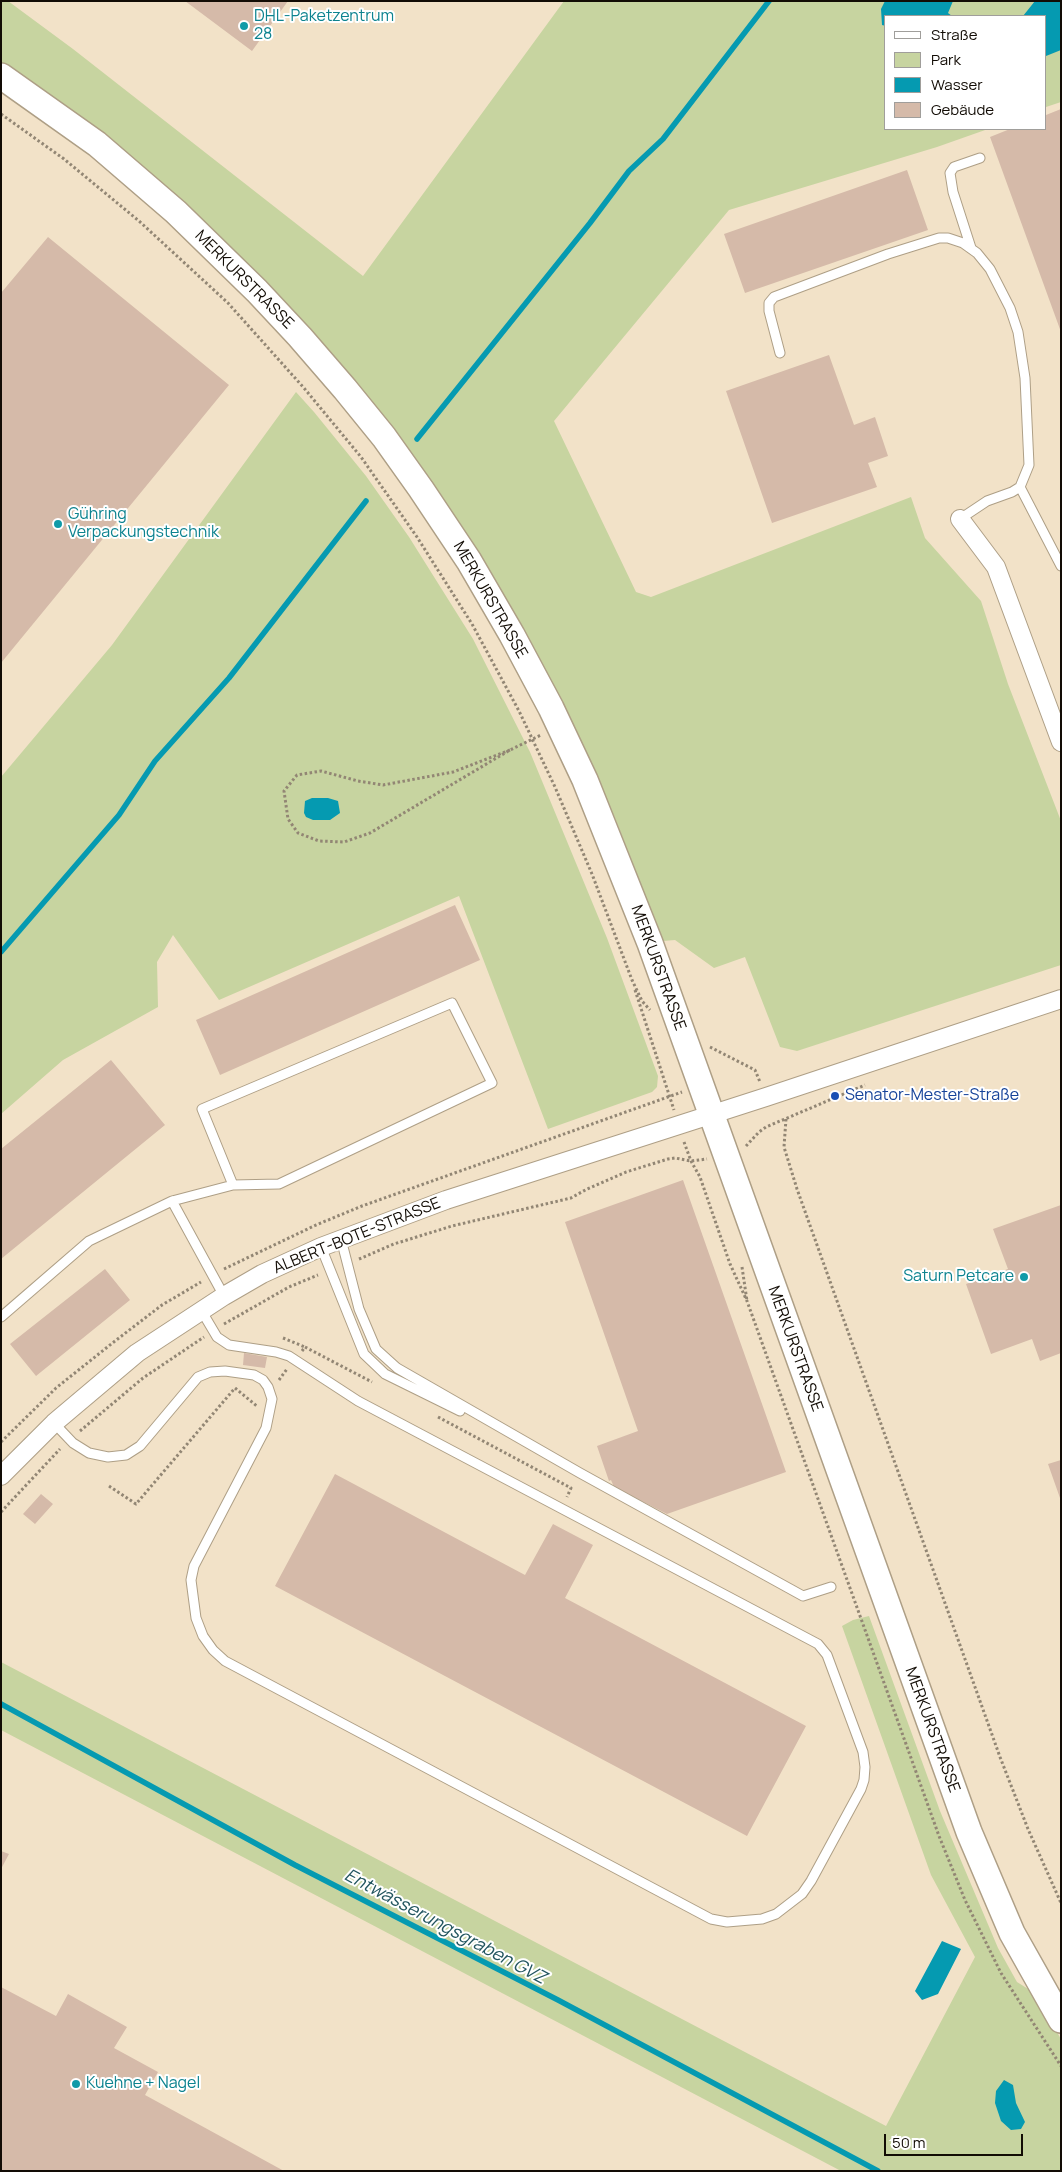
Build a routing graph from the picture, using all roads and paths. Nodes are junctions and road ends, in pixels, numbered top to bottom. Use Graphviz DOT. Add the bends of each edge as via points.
graph roads {
  1 [pos="1,76"];
  2 [pos="1,114"];
  3 [pos="980,158"];
  4 [pos="971,248"];
  5 [pos="780,353"];
  6 [pos="1020,487"];
  7 [pos="960,519"];
  8 [pos="1061,566"];
  9 [pos="559,726"];
  10 [pos="532,739"];
  11 [pos="1061,742"];
  12 [pos="510,750"];
  13 [pos="632,980"];
  14 [pos="1061,999"];
  15 [pos="704,1044"];
  16 [pos="866,1085"];
  17 [pos="766,1097"];
  18 [pos="712,1114"];
  19 [pos="786,1118"];
  20 [pos="774,1123"];
  21 [pos="726,1154"];
  22 [pos="234,1185"];
  23 [pos="172,1202"];
  24 [pos="341,1239"];
  25 [pos="321,1247"];
  26 [pos="224,1296"];
  27 [pos="746,1301"];
  28 [pos="201,1309"];
  29 [pos="1,1317"];
  30 [pos="295,1360"];
  31 [pos="374,1383"];
  32 [pos="270,1392"];
  33 [pos="434,1415"];
  34 [pos="54,1423"];
  35 [pos="533,1446"];
  36 [pos="4,1466"];
  37 [pos="109,1486"];
  38 [pos="561,1508"];
  39 [pos="831,1587"];
  40 [pos="1061,1903"];
  41 [pos="1061,2020"];
  42 [pos="1061,2066"];
  1 -- 9 [label="street, MERKURSTRASSE" via="96,144 176,212 257,291 345,389 416,481 469,562 512,635"];
  2 -- 10 [label="path" via="64,159 139,221 228,303 304,388 360,457 417,537 472,624"];
  3 -- 4 [label="lane" via="954,167 950,173"];
  4 -- 5 [label="lane" via="939,238 774,297 768,311"];
  4 -- 6 [label="lane" via="990,269 1018,332 1025,378 1029,448 1029,465"];
  6 -- 7 [label="lane" via="987,501"];
  6 -- 8 [label="lane"];
  7 -- 11 [label="street" via="996,567"];
  9 -- 10 [label="path"];
  9 -- 18 [label="street, MERKURSTRASSE" via="618,861"];
  10 -- 12 [label="path"];
  10 -- 13 [label="path" via="592,874"];
  12 -- 12 [label="path" via="370,833 344,842 319,840 298,833 288,819 284,791 298,775 321,771 383,785 453,772"];
  14 -- 17 [label="street"];
  15 -- 17 [label="path" via="756,1070"];
  16 -- 19 [label="path"];
  17 -- 18 [label="street"];
  17 -- 20 [label="path"];
  18 -- 21 [label="street, MERKURSTRASSE"];
  18 -- 24 [label="street, ALBERT-BOTE-STRASSE" via="446,1200"];
  19 -- 20 [label="path"];
  19 -- 40 [label="path" via="784,1147 791,1170 1000,1757"];
  20 -- 21 [label="path" via="759,1132 744,1148"];
  21 -- 41 [label="street, MERKURSTRASSE" via="969,1832 1012,1933"];
  22 -- 22 [label="lane" via="279,1184 492,1083 452,1003 202,1109"];
  22 -- 23 [label="lane"];
  23 -- 26 [label="lane"];
  23 -- 29 [label="lane" via="89,1241"];
  24 -- 25 [label="street, ALBERT-BOTE-STRASSE"];
  24 -- 35 [label="lane" via="359,1309 376,1349 397,1368"];
  25 -- 26 [label="street, ALBERT-BOTE-STRASSE" via="262,1274"];
  25 -- 35 [label="lane" via="364,1354 385,1374"];
  26 -- 28 [label="street, ALBERT-BOTE-STRASSE"];
  27 -- 42 [label="path" via="961,1891 1001,1974"];
  28 -- 30 [label="lane" via="217,1337 229,1345 276,1352"];
  28 -- 34 [label="street, ALBERT-BOTE-STRASSE" via="138,1353"];
  30 -- 31 [label="path" via="305,1347"];
  30 -- 32 [label="path"];
  30 -- 38 [label="lane" via="358,1400"];
  32 -- 34 [label="lane" via="263,1380 254,1376 225,1371 198,1377 140,1446 126,1455 108,1457 89,1453 73,1443"];
  32 -- 37 [label="path" via="258,1407 235,1388 136,1504"];
  32 -- 38 [label="lane" via="272,1399 266,1428 194,1566 191,1580 196,1618 213,1650 225,1661 711,1919 746,1922 776,1914 802,1894 811,1881 864,1780 863,1752 827,1654 818,1644"];
  33 -- 38 [label="path" via="572,1488"];
  34 -- 36 [label="street, ALBERT-BOTE-STRASSE"];
  35 -- 39 [label="lane" via="803,1596"];
}
